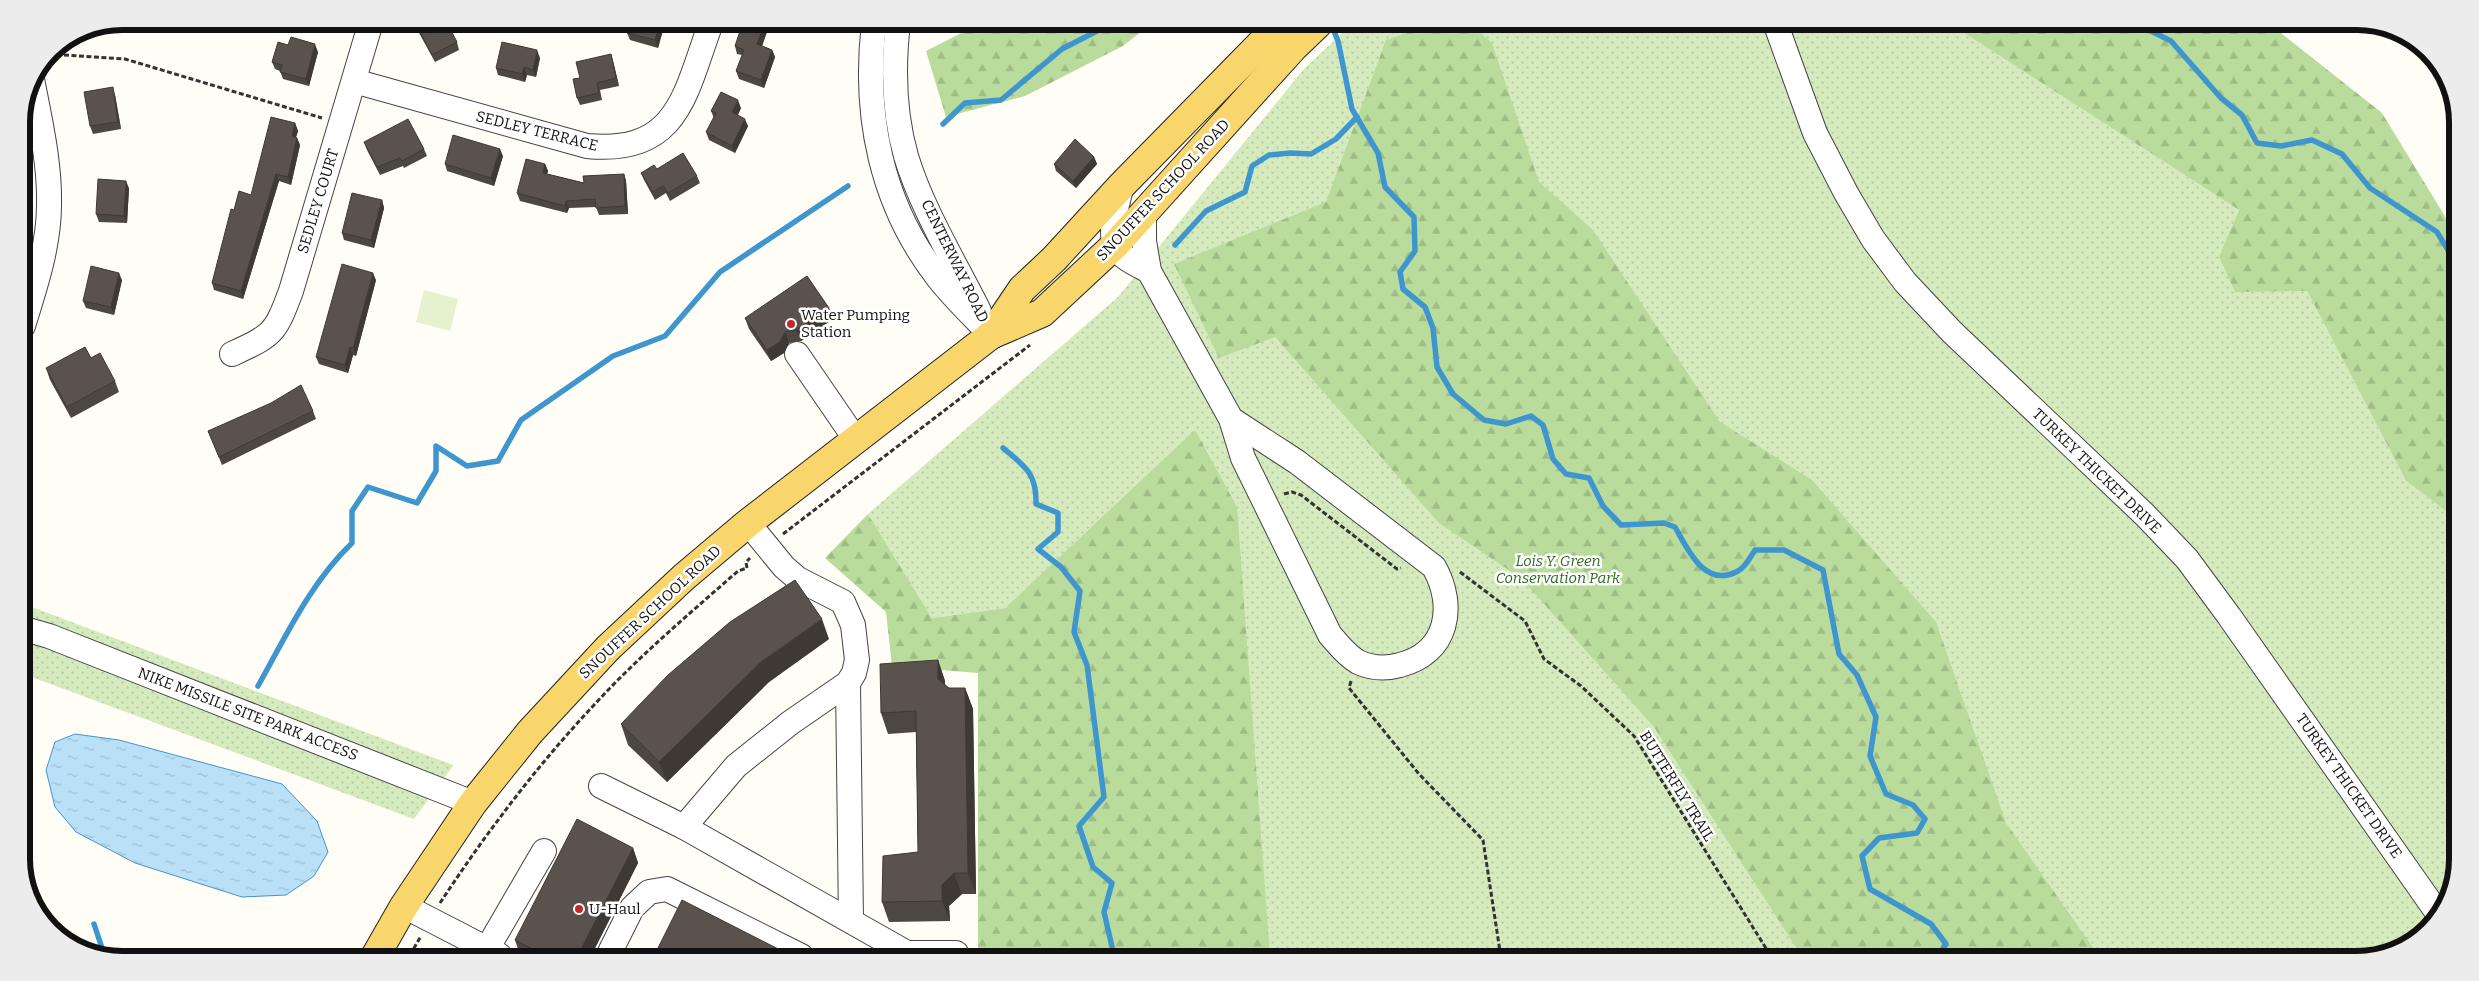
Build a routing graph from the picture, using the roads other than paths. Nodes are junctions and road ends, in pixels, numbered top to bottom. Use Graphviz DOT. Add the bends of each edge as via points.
graph roads {
  1 [pos="369,30"];
  2 [pos="708,30"];
  3 [pos="873,30"];
  4 [pos="898,30"];
  5 [pos="1274,30"];
  6 [pos="1312,30"];
  7 [pos="1778,30"];
  8 [pos="354,81"];
  9 [pos="35,94"];
  10 [pos="1122,186"];
  11 [pos="1144,212"];
  12 [pos="1115,245"];
  13 [pos="1149,271"];
  14 [pos="30,304"];
  15 [pos="991,335"];
  16 [pos="232,354"];
  17 [pos="797,354"];
  18 [pos="1231,419"];
  19 [pos="856,440"];
  20 [pos="748,523"];
  21 [pos="30,631"];
  22 [pos="848,683"];
  23 [pos="601,786"];
  24 [pos="474,802"];
  25 [pos="684,827"];
  26 [pos="544,851"];
  27 [pos="404,906"];
  28 [pos="2435,909"];
  29 [pos="852,921"];
  30 [pos="378,951"];
  31 [pos="491,951"];
  32 [pos="494,951"];
  33 [pos="610,951"];
  34 [pos="791,951"];
  35 [pos="904,951"];
  1 -- 8 [label="street, SEDLEY COURT"];
  2 -- 8 [label="street, SEDLEY TERRACE" via="680,108 665,127 648,138 612,149 587,146"];
  3 -- 15 [label="street, CENTERWAY ROAD" via="870,61 874,120 886,179 899,213 939,279"];
  4 -- 15 [label="street, CENTERWAY ROAD" via="897,113 906,156 918,188"];
  5 -- 10 [label="main road, SNOUFFER SCHOOL ROAD"];
  6 -- 11 [label="main road, SNOUFFER SCHOOL ROAD"];
  7 -- 28 [label="street, TURKEY THICKET DRIVE" via="1815,133 1874,239 1906,282 1952,332 2187,559"];
  8 -- 16 [label="street, SEDLEY COURT" via="279,323 264,339"];
  9 -- 14 [label="street" via="47,162 49,206 39,275"];
  10 -- 12 [label="street" via="1114,216"];
  10 -- 15 [label="main road, SNOUFFER SCHOOL ROAD" via="1022,289"];
  11 -- 12 [label="main road, SNOUFFER SCHOOL ROAD"];
  11 -- 13 [label="street"];
  12 -- 13 [label="street" via="1128,260"];
  12 -- 15 [label="main road, SNOUFFER SCHOOL ROAD" via="1042,313"];
  13 -- 18 [label="street"];
  15 -- 19 [label="main road, SNOUFFER SCHOOL ROAD"];
  17 -- 19 [label="street"];
  18 -- 18 [label="street" via="1243,458 1330,635 1345,653 1359,662 1390,668 1408,663 1431,649 1444,627 1446,594 1434,567 1297,462"];
  19 -- 20 [label="main road, SNOUFFER SCHOOL ROAD"];
  20 -- 22 [label="street" via="798,579 843,602 853,625 857,660"];
  20 -- 24 [label="main road, SNOUFFER SCHOOL ROAD" via="608,648 530,732"];
  21 -- 24 [label="street, NIKE MISSILE SITE PARK ACCESS"];
  22 -- 25 [label="street" via="736,766"];
  22 -- 29 [label="street"];
  23 -- 25 [label="street"];
  24 -- 27 [label="main road, SNOUFFER SCHOOL ROAD"];
  25 -- 29 [label="street"];
  26 -- 32 [label="street"];
  27 -- 30 [label="main road, SNOUFFER SCHOOL ROAD"];
  27 -- 31 [label="street"];
  29 -- 35 [label="street"];
  33 -- 34 [label="street" via="632,908 649,892 667,889"];
}
